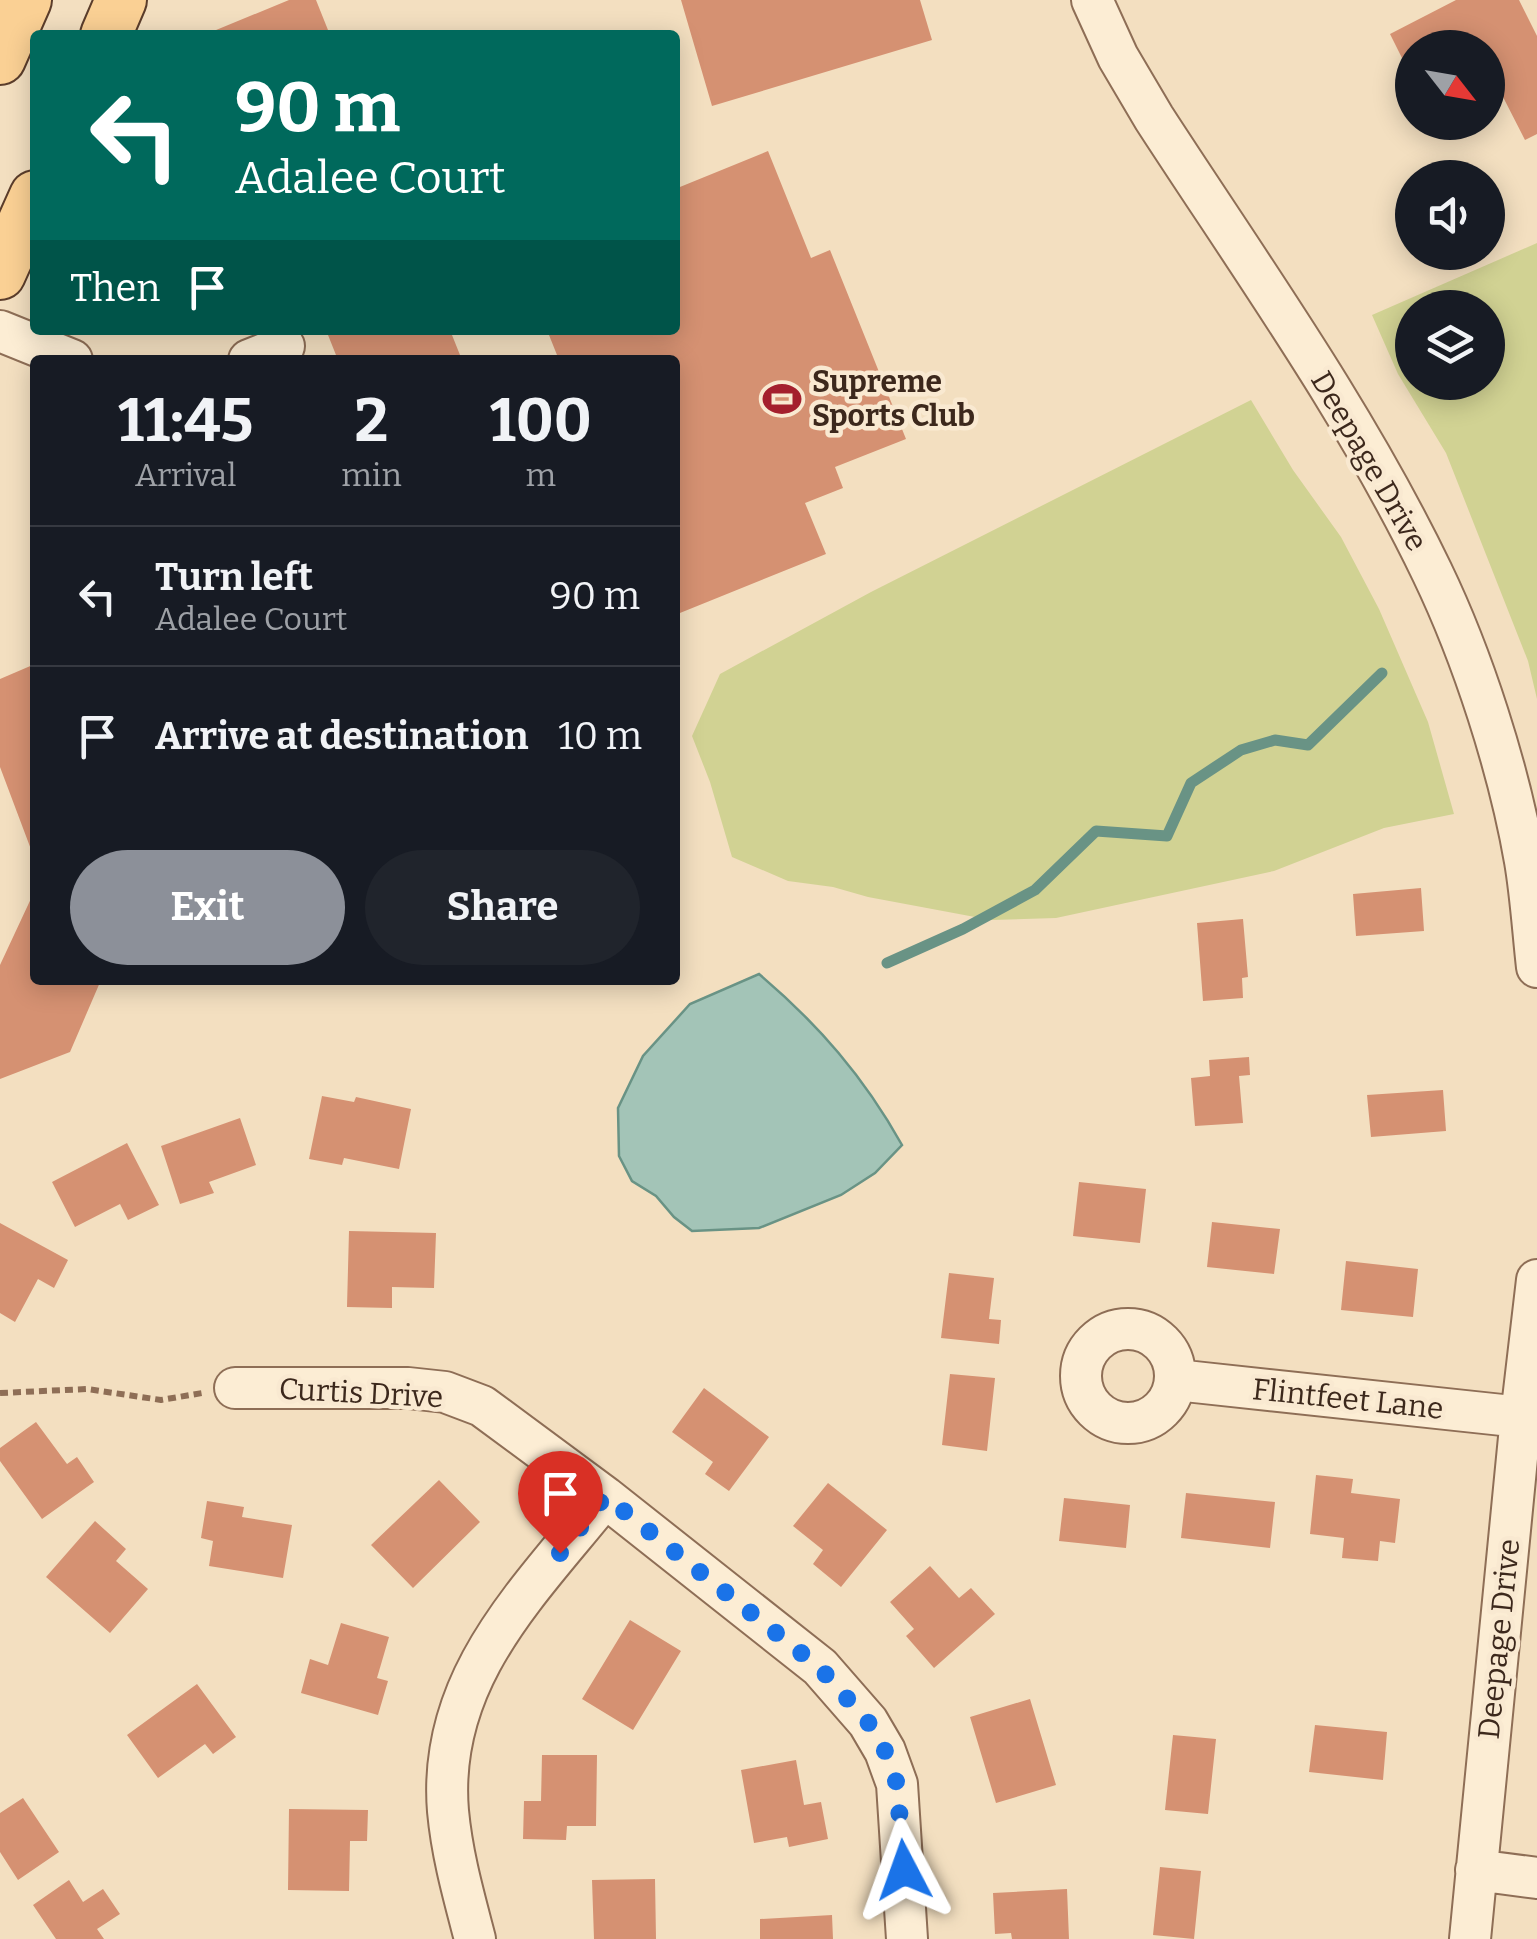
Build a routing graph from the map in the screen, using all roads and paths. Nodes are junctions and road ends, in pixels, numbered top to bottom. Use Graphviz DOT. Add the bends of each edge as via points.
graph roads {
  1 [pos="26,0"];
  2 [pos="121,0"];
  3 [pos="1092,0"];
  4 [pos="108,30"];
  5 [pos="0,59"];
  6 [pos="30,207"];
  7 [pos="0,274"];
  8 [pos="0,331"];
  9 [pos="60,355"];
  10 [pos="1537,968"];
  11 [pos="1537,1280"];
  12 [pos="1176,1380"];
  13 [pos="235,1388"];
  14 [pos="0,1394"];
  15 [pos="1520,1417"];
  16 [pos="605,1496"];
  17 [pos="1476,1870"];
  18 [pos="1537,1878"];
  19 [pos="475,1939"];
  20 [pos="908,1939"];
  21 [pos="1470,1939"];
  1 -- 5 [label="main road"];
  2 -- 4 [label="main road"];
  3 -- 10 [label="street, Deepage Drive" via="1154,118 1386,480 1434,576 1502,769 1525,861"];
  6 -- 7 [label="main road"];
  8 -- 9 [label="street"];
  11 -- 15 [label="street, Deepage Drive"];
  12 -- 15 [label="street, Flintfeet Lane"];
  13 -- 14 [label="path" via="161,1400 87,1390"];
  13 -- 16 [label="street, Curtis Drive" via="445,1392 482,1406"];
  15 -- 17 [label="street, Deepage Drive"];
  16 -- 19 [label="street" via="494,1637 458,1713 448,1808"];
  16 -- 20 [label="street, Curtis Drive" via="820,1668 868,1722 897,1784"];
  17 -- 18 [label="street"];
  17 -- 21 [label="street, Deepage Drive"];
}
